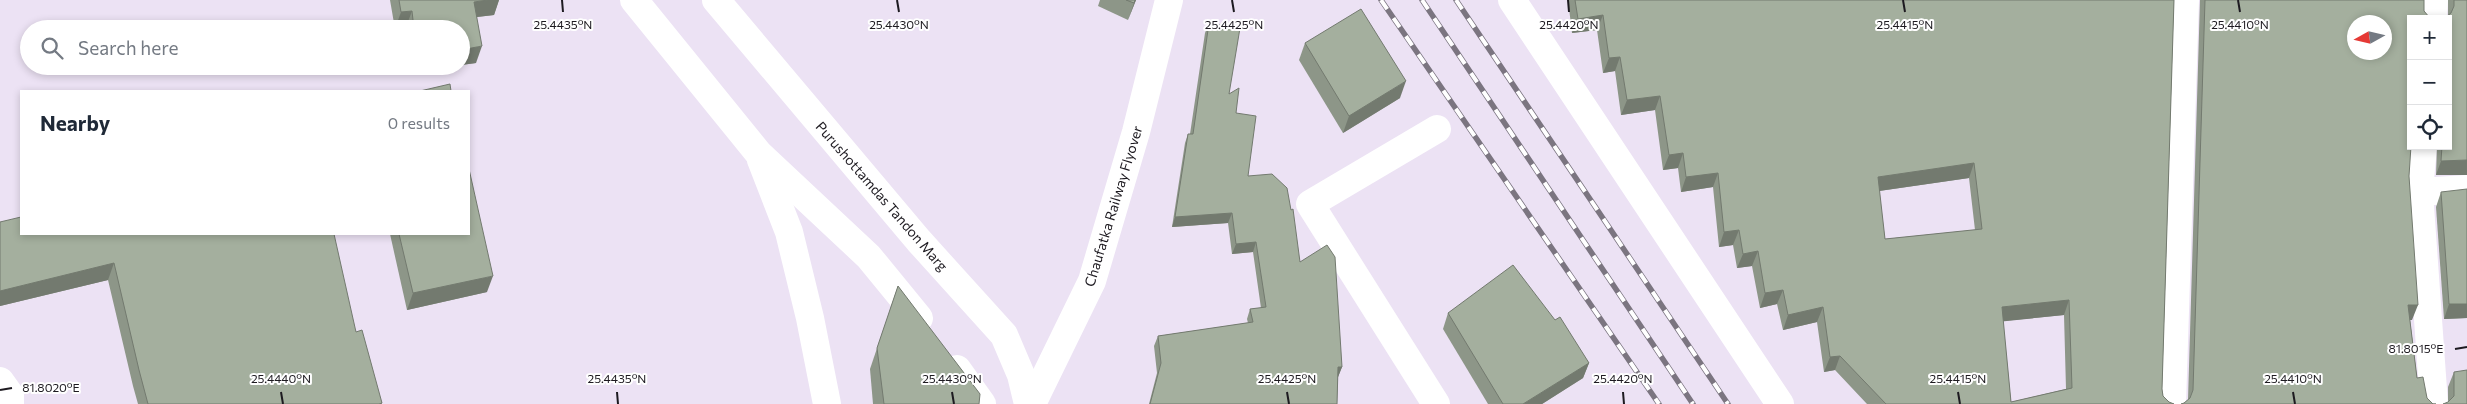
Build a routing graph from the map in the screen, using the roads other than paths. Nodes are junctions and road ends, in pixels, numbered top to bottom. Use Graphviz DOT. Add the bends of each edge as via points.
graph roads {
  1 [pos="634,0"];
  2 [pos="716,0"];
  3 [pos="1169,0"];
  4 [pos="1512,0"];
  5 [pos="2185,0"];
  6 [pos="2434,0"];
  7 [pos="2433,15"];
  8 [pos="1437,129"];
  9 [pos="2423,150"];
  10 [pos="759,154"];
  11 [pos="2467,189"];
  12 [pos="2420,192"];
  13 [pos="0,381"];
  14 [pos="10,404"];
  15 [pos="827,404"];
  16 [pos="982,404"];
  17 [pos="1028,404"];
  18 [pos="1032,404"];
  19 [pos="1436,404"];
  20 [pos="1780,404"];
  21 [pos="2172,404"];
  22 [pos="2434,404"];
  1 -- 10 [label="main road"];
  2 -- 17 [label="main road, Purushottamdas Tandon Marg" via="919,241 1004,335 1021,375"];
  3 -- 18 [label="main road, Chaufatka Railway Flyover" via="1136,132 1092,281"];
  4 -- 20 [label="main road"];
  5 -- 21 [label="main road"];
  6 -- 7 [label="main road"];
  8 -- 19 [label="main road" via="1310,204"];
  9 -- 12 [label="main road"];
  10 -- 15 [label="main road" via="789,232"];
  10 -- 16 [label="main road" via="869,257"];
  11 -- 12 [label="main road"];
  12 -- 22 [label="main road"];
  13 -- 14 [label="main road" via="10,395"];
}
